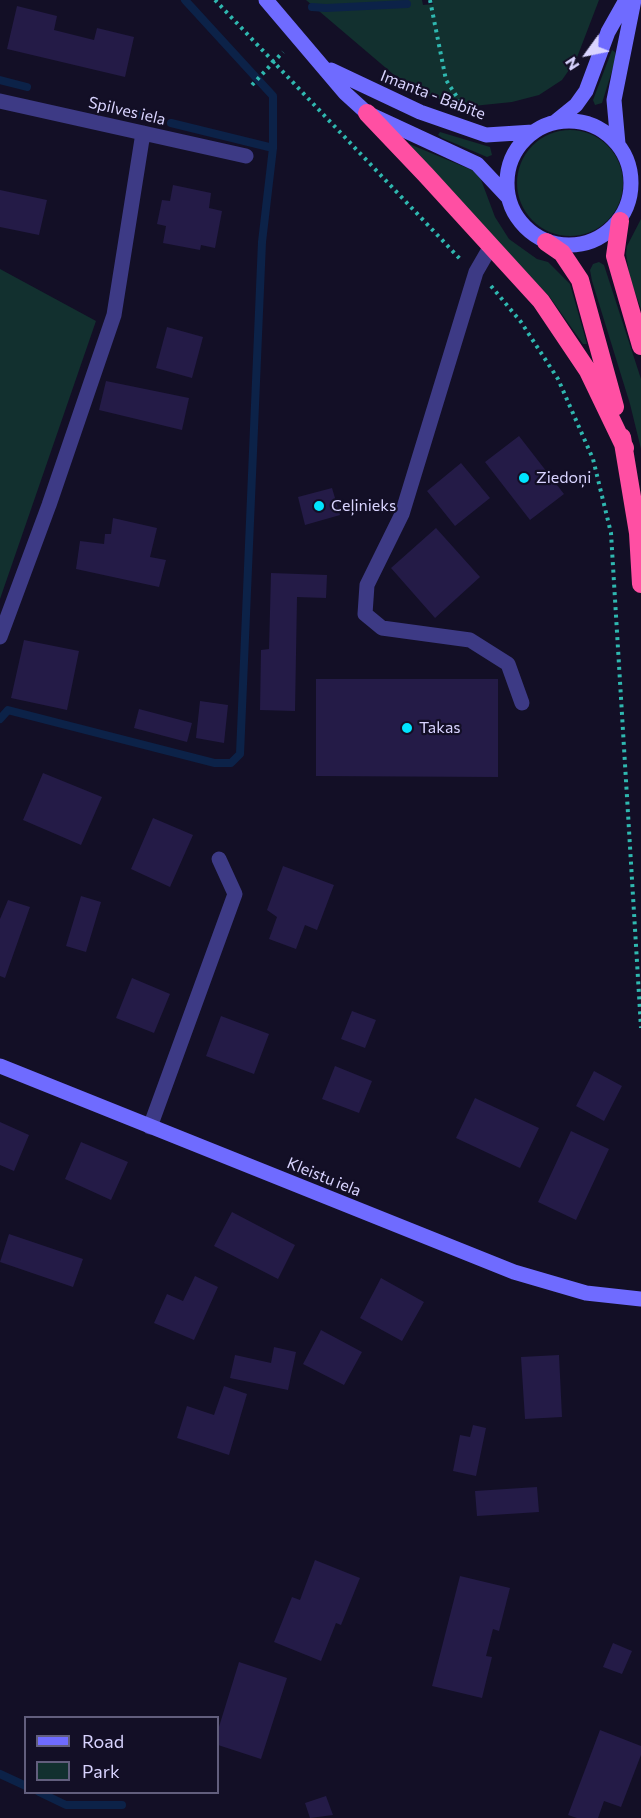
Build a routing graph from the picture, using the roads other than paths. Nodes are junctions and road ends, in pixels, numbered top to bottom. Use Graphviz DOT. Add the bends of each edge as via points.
graph roads {
  1 [pos="266,0"];
  2 [pos="626,0"];
  3 [pos="634,0"];
  4 [pos="325,67"];
  5 [pos="0,100"];
  6 [pos="367,113"];
  7 [pos="555,122"];
  8 [pos="143,132"];
  9 [pos="533,132"];
  10 [pos="618,144"];
  11 [pos="246,156"];
  12 [pos="508,198"];
  13 [pos="620,221"];
  14 [pos="546,242"];
  15 [pos="491,246"];
  16 [pos="641,346"];
  17 [pos="625,448"];
  18 [pos="641,584"];
  19 [pos="0,637"];
  20 [pos="522,703"];
  21 [pos="219,859"];
  22 [pos="0,1066"];
  23 [pos="150,1127"];
  24 [pos="641,1299"];
  1 -- 4 [label="main road, Imanta - Babīte"];
  2 -- 7 [label="main road" via="608,32 586,91"];
  3 -- 10 [label="main road" via="614,100"];
  4 -- 6 [label="main road, Imanta - Babīte"];
  4 -- 9 [label="main road, Imanta - Babīte" via="420,112 486,135"];
  5 -- 8 [label="street, Spilves iela"];
  6 -- 12 [label="main road, Imanta - Babīte" via="477,164"];
  6 -- 15 [label="highway"];
  7 -- 9 [label="main road"];
  7 -- 10 [label="main road" via="590,124"];
  8 -- 11 [label="street, Spilves iela"];
  8 -- 19 [label="street" via="114,315"];
  9 -- 12 [label="main road" via="514,154 507,183"];
  10 -- 13 [label="main road" via="632,174 628,206"];
  12 -- 14 [label="main road" via="522,224"];
  13 -- 14 [label="main road" via="608,233 586,243 562,246"];
  13 -- 16 [label="highway" via="615,256"];
  14 -- 17 [label="highway" via="562,253 580,280"];
  15 -- 17 [label="highway" via="541,301 567,337"];
  15 -- 20 [label="street" via="476,272 402,514 367,585 365,614 382,628 470,640 508,664"];
  17 -- 18 [label="highway"];
  21 -- 23 [label="street" via="235,894"];
  22 -- 23 [label="main road, Kleistu iela"];
  23 -- 24 [label="main road, Kleistu iela" via="514,1272 586,1293"];
}
